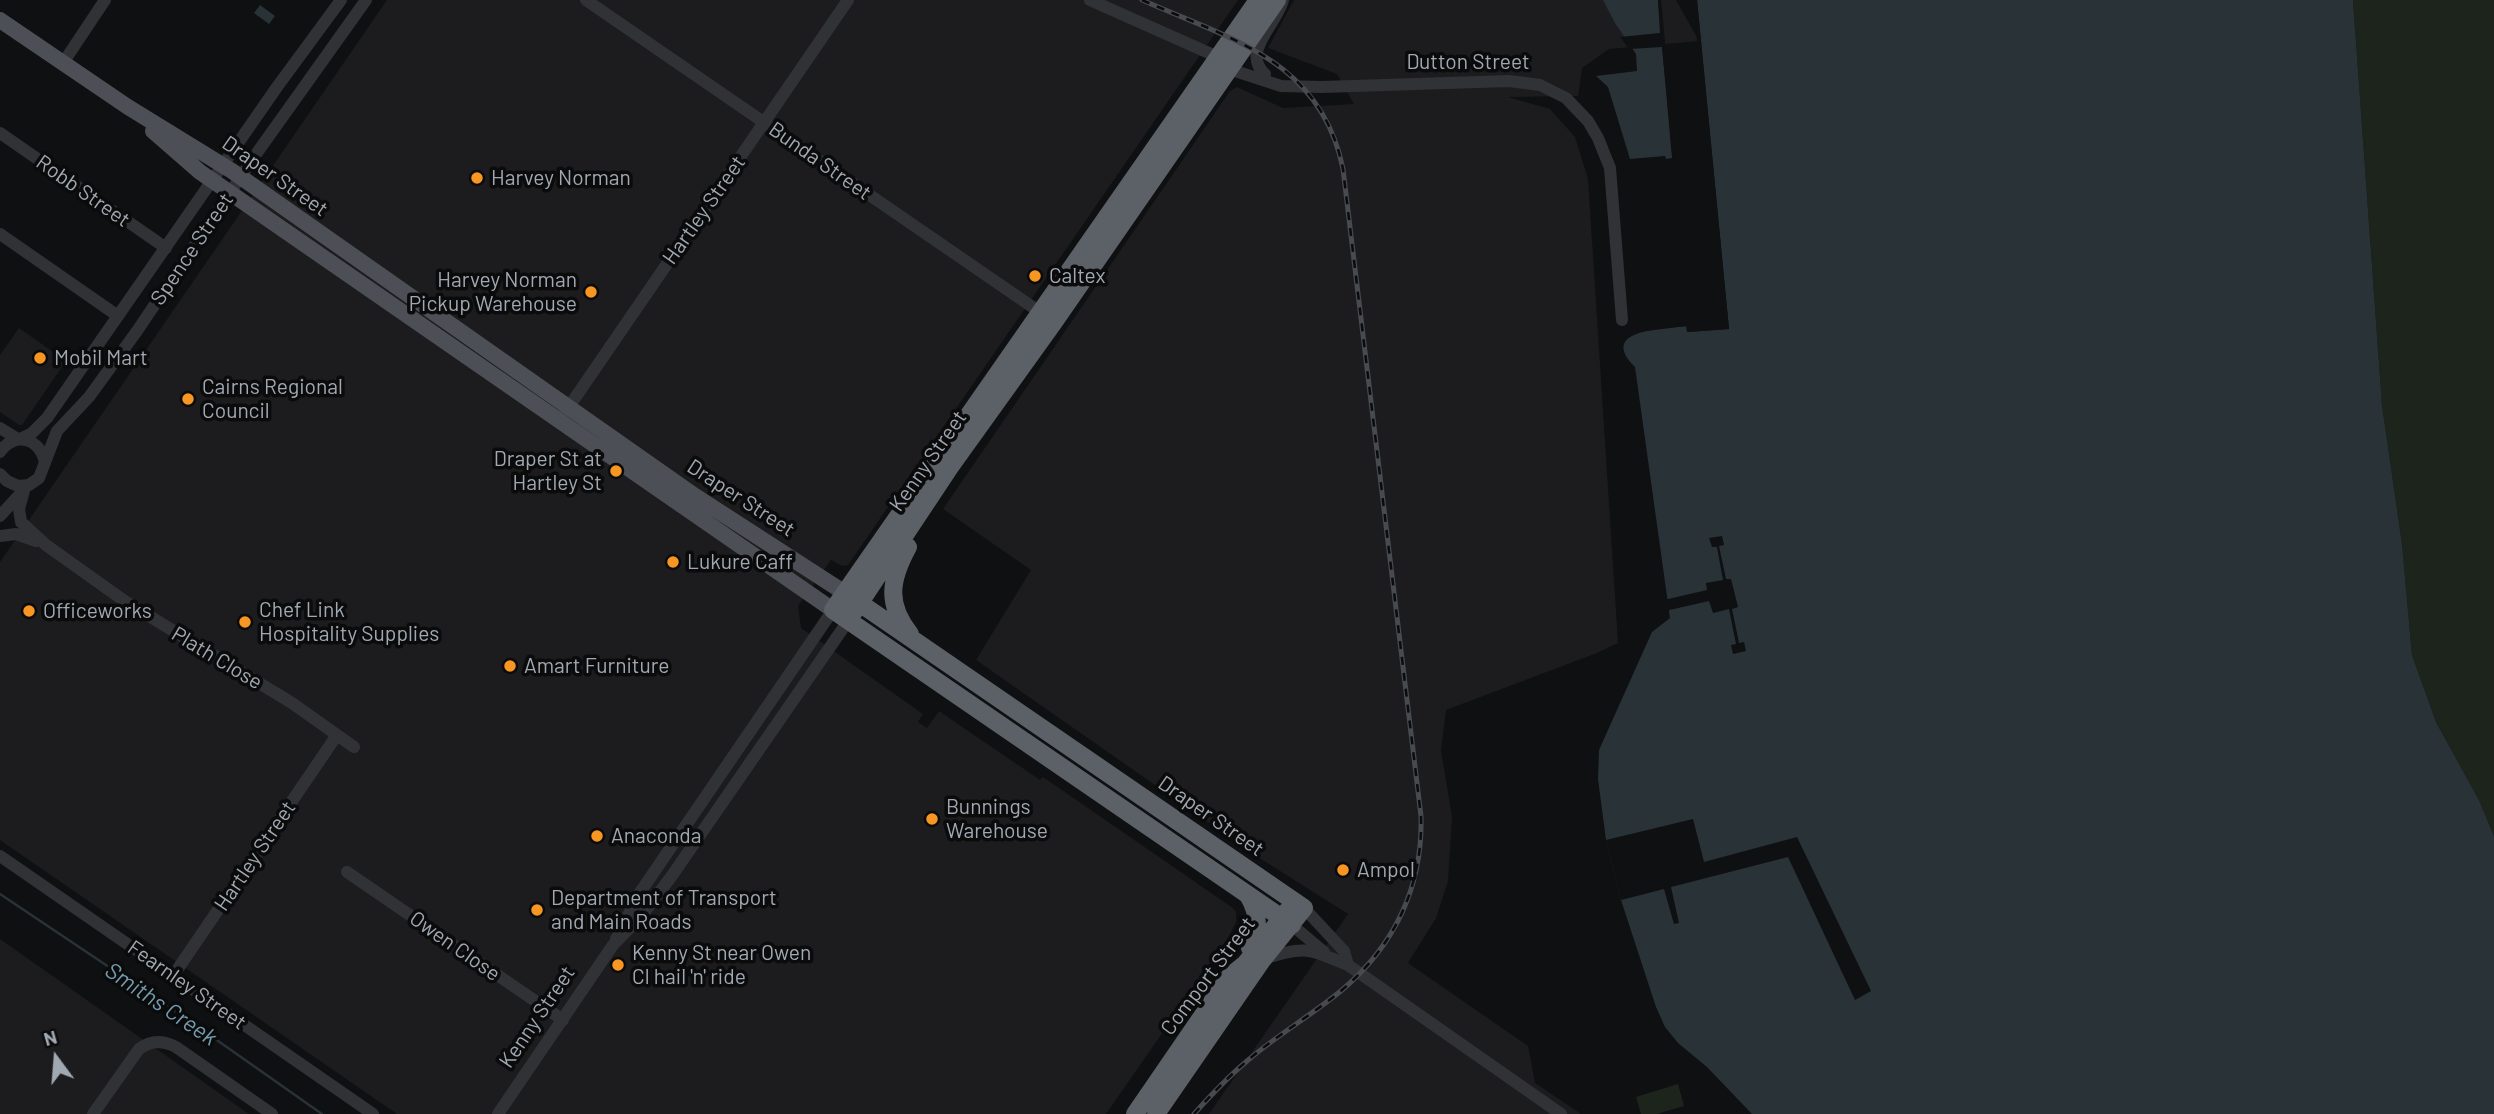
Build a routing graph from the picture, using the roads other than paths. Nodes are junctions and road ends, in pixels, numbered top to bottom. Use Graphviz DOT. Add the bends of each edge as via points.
graph roads {
  1 [pos="105,0"];
  2 [pos="341,0"];
  3 [pos="366,0"];
  4 [pos="586,0"];
  5 [pos="848,0"];
  6 [pos="1090,0"];
  7 [pos="1258,0"];
  8 [pos="1277,0"];
  9 [pos="1283,0"];
  10 [pos="0,20"];
  11 [pos="63,62"];
  12 [pos="1227,63"];
  13 [pos="1265,74"];
  14 [pos="1299,86"];
  15 [pos="765,122"];
  16 [pos="0,133"];
  17 [pos="218,173"];
  18 [pos="240,178"];
  19 [pos="232,192"];
  20 [pos="0,234"];
  21 [pos="166,248"];
  22 [pos="118,316"];
  23 [pos="1048,318"];
  24 [pos="1622,320"];
  25 [pos="564,413"];
  26 [pos="0,428"];
  27 [pos="19,439"];
  28 [pos="0,452"];
  29 [pos="45,463"];
  30 [pos="950,467"];
  31 [pos="0,474"];
  32 [pos="36,481"];
  33 [pos="24,491"];
  34 [pos="0,516"];
  35 [pos="0,536"];
  36 [pos="46,545"];
  37 [pos="852,598"];
  38 [pos="841,615"];
  39 [pos="914,639"];
  40 [pos="337,736"];
  41 [pos="354,747"];
  42 [pos="0,856"];
  43 [pos="347,872"];
  44 [pos="1246,892"];
  45 [pos="1299,905"];
  46 [pos="1287,921"];
  47 [pos="613,945"];
  48 [pos="1263,959"];
  49 [pos="1332,959"];
  50 [pos="1348,965"];
  51 [pos="173,976"];
  52 [pos="1229,977"];
  53 [pos="562,1020"];
  54 [pos="93,1114"];
  55 [pos="272,1114"];
  56 [pos="373,1114"];
  57 [pos="498,1114"];
  58 [pos="1135,1114"];
  59 [pos="1156,1114"];
  60 [pos="1561,1114"];
  1 -- 11 [label="street"];
  2 -- 17 [label="street, Spence Street"];
  3 -- 18 [label="street, Spence Street"];
  4 -- 15 [label="street, Bunda Street"];
  5 -- 15 [label="street, Hartley Street"];
  6 -- 12 [label="street, Dutton Street"];
  7 -- 12 [label="highway, Kenny Street"];
  8 -- 12 [label="highway, Kenny Street"];
  9 -- 13 [label="street" via="1258,49 1257,64"];
  10 -- 11 [label="main road, Draper Street"];
  11 -- 17 [label="main road, Draper Street"];
  12 -- 13 [label="street, Dutton Street"];
  12 -- 14 [label="street, Dutton Street" via="1275,85"];
  12 -- 23 [label="highway, Kenny Street"];
  13 -- 14 [label="street, Dutton Street"];
  14 -- 24 [label="street, Dutton Street" via="1508,81 1540,85 1566,98 1588,121 1610,168"];
  15 -- 23 [label="street, Bunda Street"];
  15 -- 25 [label="street, Hartley Street"];
  16 -- 21 [label="street, Robb Street"];
  17 -- 18 [label="main road, Draper Street"];
  17 -- 19 [label="main road, Draper Street"];
  17 -- 21 [label="street, Spence Street"];
  18 -- 19 [label="street, Spence Street"];
  18 -- 25 [label="main road, Draper Street"];
  19 -- 25 [label="main road, Draper Street"];
  19 -- 29 [label="street, Spence Street" via="100,382 57,431"];
  20 -- 22 [label="street"];
  21 -- 22 [label="street, Spence Street"];
  22 -- 27 [label="street, Spence Street" via="47,418 33,433"];
  23 -- 30 [label="highway, Kenny Street"];
  23 -- 37 [label="highway, Kenny Street"];
  25 -- 37 [label="main road, Draper Street"];
  25 -- 38 [label="main road, Draper Street"];
  26 -- 27 [label="street"];
  27 -- 28 [label="street, Spence Street"];
  27 -- 29 [label="street" via="38,445"];
  29 -- 32 [label="street, Spence Street"];
  30 -- 37 [label="highway, Kenny Street"];
  30 -- 39 [label="highway" via="893,580 894,605"];
  31 -- 32 [label="street" via="18,486"];
  32 -- 33 [label="street, Spence Street"];
  33 -- 34 [label="street, Spence Street"];
  33 -- 36 [label="street, Plath Close" via="19,504 21,522"];
  35 -- 36 [label="street, Plath Close" via="18,534"];
  36 -- 40 [label="street, Plath Close" via="126,602"];
  37 -- 38 [label="highway, Kenny Street"];
  37 -- 39 [label="highway, Draper Street"];
  38 -- 44 [label="highway, Draper Street"];
  38 -- 47 [label="street, Kenny Street" via="639,894"];
  38 -- 47 [label="street, Kenny Street" via="671,877"];
  39 -- 45 [label="highway, Draper Street"];
  40 -- 41 [label="street, Plath Close"];
  40 -- 51 [label="street, Hartley Street"];
  42 -- 51 [label="street, Fearnley Street"];
  43 -- 53 [label="street, Owen Close"];
  44 -- 46 [label="highway, Draper Street"];
  44 -- 52 [label="highway" via="1256,914 1256,936"];
  45 -- 46 [label="highway, Comport Street"];
  45 -- 50 [label="street, Draper Street" via="1344,951"];
  46 -- 48 [label="highway, Comport Street"];
  46 -- 49 [label="street, Draper Street"];
  46 -- 52 [label="highway, Comport Street"];
  47 -- 53 [label="street, Kenny Street"];
  48 -- 49 [label="street, Draper Street" via="1306,950"];
  48 -- 59 [label="highway, Comport Street"];
  49 -- 50 [label="street, Draper Street"];
  50 -- 60 [label="street, Draper Street"];
  51 -- 56 [label="street, Fearnley Street"];
  52 -- 58 [label="highway, Comport Street"];
  53 -- 57 [label="street, Kenny Street"];
  54 -- 55 [label="street" via="134,1056 145,1045 159,1041 171,1044"];
}
